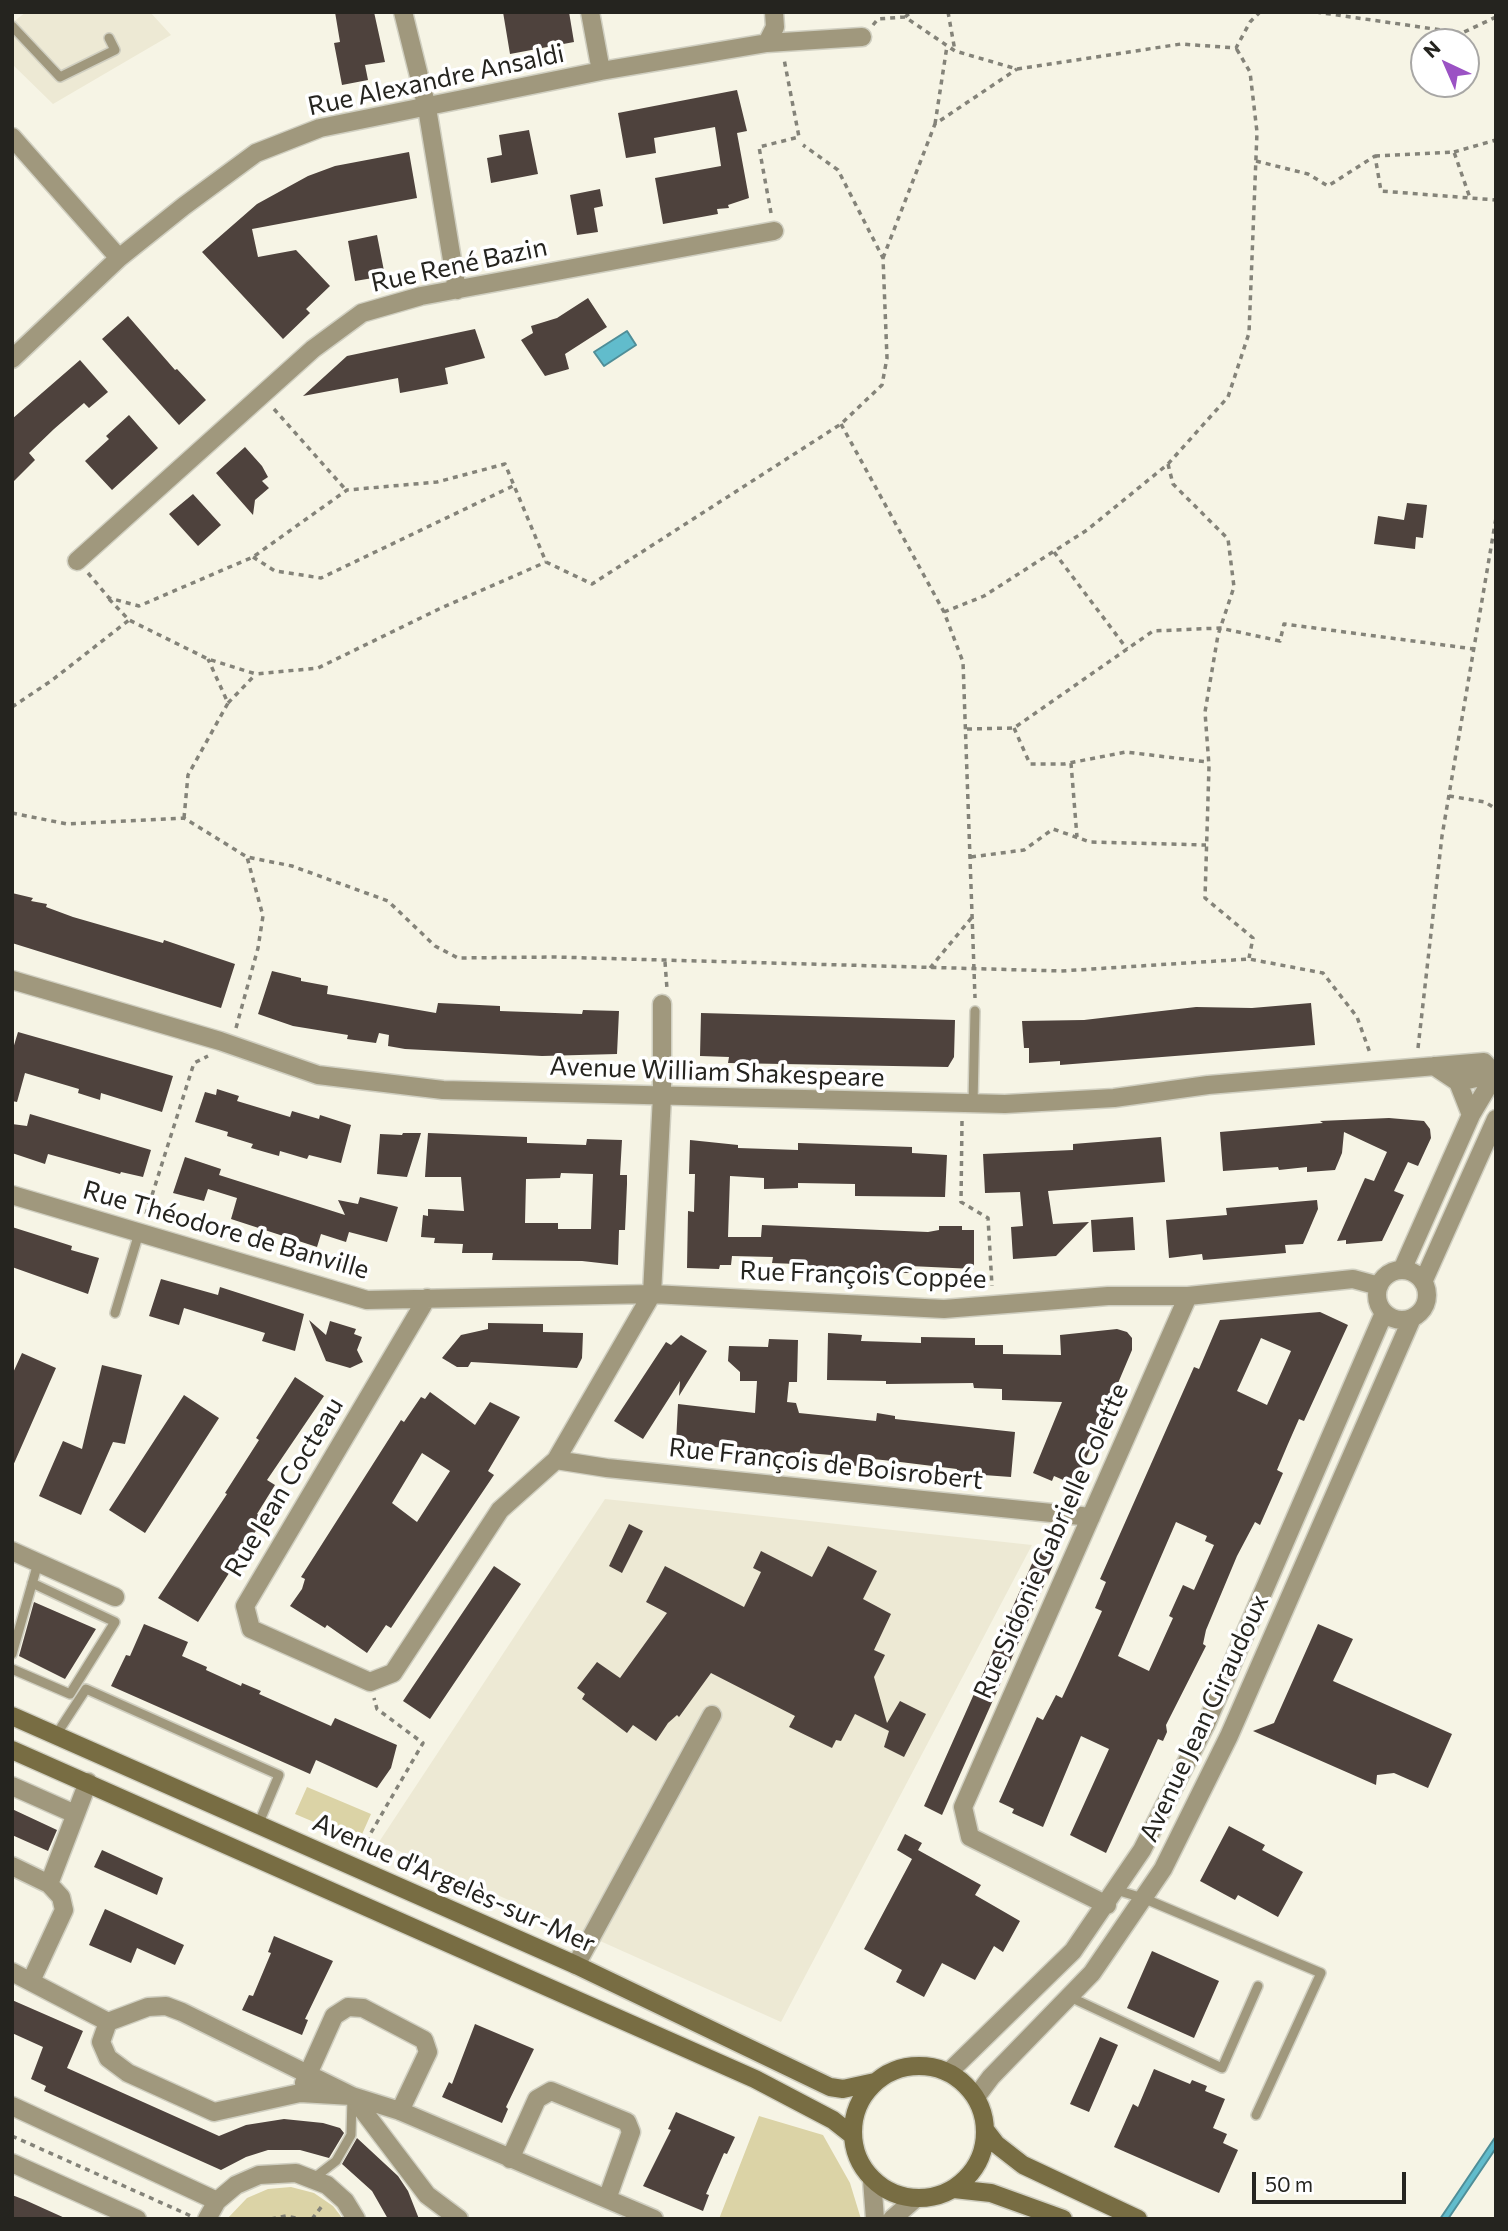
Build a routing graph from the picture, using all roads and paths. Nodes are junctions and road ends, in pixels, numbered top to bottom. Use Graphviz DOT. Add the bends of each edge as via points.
graph roads {
  1 [pos="403,12"];
  2 [pos="590,12"];
  3 [pos="774,12"];
  4 [pos="911,12"];
  5 [pos="948,12"];
  6 [pos="1260,12"];
  7 [pos="1316,12"];
  8 [pos="905,17"];
  9 [pos="1496,17"];
  10 [pos="12,26"];
  11 [pos="862,37"];
  12 [pos="109,38"];
  13 [pos="774,43"];
  14 [pos="947,46"];
  15 [pos="1236,48"];
  16 [pos="955,51"];
  17 [pos="1017,69"];
  18 [pos="601,71"];
  19 [pos="427,108"];
  20 [pos="935,124"];
  21 [pos="12,137"];
  22 [pos="1496,140"];
  23 [pos="803,145"];
  24 [pos="1454,152"];
  25 [pos="1375,156"];
  26 [pos="1256,161"];
  27 [pos="1470,198"];
  28 [pos="1496,200"];
  29 [pos="774,231"];
  30 [pos="119,258"];
  31 [pos="883,258"];
  32 [pos="457,290"];
  33 [pos="12,359"];
  34 [pos="261,394"];
  35 [pos="841,424"];
  36 [pos="1168,464"];
  37 [pos="514,486"];
  38 [pos="346,490"];
  39 [pos="1496,518"];
  40 [pos="1054,552"];
  41 [pos="253,557"];
  42 [pos="77,561"];
  43 [pos="546,562"];
  44 [pos="108,598"];
  45 [pos="944,612"];
  46 [pos="129,620"];
  47 [pos="1220,628"];
  48 [pos="1127,649"];
  49 [pos="1474,649"];
  50 [pos="208,659"];
  51 [pos="256,674"];
  52 [pos="228,703"];
  53 [pos="12,707"];
  54 [pos="1014,728"];
  55 [pos="966,729"];
  56 [pos="1208,762"];
  57 [pos="1071,763"];
  58 [pos="1449,796"];
  59 [pos="1496,809"];
  60 [pos="12,813"];
  61 [pos="184,818"];
  62 [pos="1077,838"];
  63 [pos="1206,845"];
  64 [pos="247,857"];
  65 [pos="971,857"];
  66 [pos="973,916"];
  67 [pos="1248,959"];
  68 [pos="665,961"];
  69 [pos="930,968"];
  70 [pos="975,969"];
  71 [pos="12,979"];
  72 [pos="662,1004"];
  73 [pos="975,1011"];
  74 [pos="231,1045"];
  75 [pos="1434,1066"];
  76 [pos="1416,1067"];
  77 [pos="1377,1070"];
  78 [pos="1495,1074"];
  79 [pos="1458,1082"];
  80 [pos="662,1096"];
  81 [pos="968,1104"];
  82 [pos="1471,1115"];
  83 [pos="1496,1119"];
  84 [pos="12,1195"];
  85 [pos="139,1233"];
  86 [pos="1402,1270"];
  87 [pos="1423,1282"];
  88 [pos="1379,1286"];
  89 [pos="652,1294"];
  90 [pos="1188,1296"];
  91 [pos="427,1298"];
  92 [pos="992,1305"];
  93 [pos="115,1313"];
  94 [pos="1384,1313"];
  95 [pos="1412,1318"];
  96 [pos="556,1460"];
  97 [pos="1091,1517"];
  98 [pos="12,1551"];
  99 [pos="38,1563"];
  100 [pos="32,1583"];
  101 [pos="115,1597"];
  102 [pos="12,1654"];
  103 [pos="12,1669"];
  104 [pos="370,1682"];
  105 [pos="12,1716"];
  106 [pos="712,1716"];
  107 [pos="56,1735"];
  108 [pos="12,1750"];
  109 [pos="88,1782"];
  110 [pos="12,1786"];
  111 [pos="75,1814"];
  112 [pos="258,1825"];
  113 [pos="12,1866"];
  114 [pos="351,1867"];
  115 [pos="49,1884"];
  116 [pos="1112,1897"];
  117 [pos="1143,1898"];
  118 [pos="576,1965"];
  119 [pos="12,1972"];
  120 [pos="31,1981"];
  121 [pos="1258,1986"];
  122 [pos="1070,1997"];
  123 [pos="108,2022"];
  124 [pos="949,2073"];
  125 [pos="308,2075"];
  126 [pos="875,2082"];
  127 [pos="300,2092"];
  128 [pos="352,2096"];
  129 [pos="976,2097"];
  130 [pos="12,2106"];
  131 [pos="400,2111"];
  132 [pos="1256,2115"];
  133 [pos="986,2131"];
  134 [pos="852,2135"];
  135 [pos="12,2136"];
  136 [pos="510,2159"];
  137 [pos="12,2163"];
  138 [pos="314,2178"];
  139 [pos="872,2180"];
  140 [pos="954,2189"];
  141 [pos="607,2199"];
  142 [pos="915,2199"];
  143 [pos="218,2202"];
  144 [pos="137,2219"];
  145 [pos="196,2219"];
  146 [pos="207,2219"];
  147 [pos="271,2219"];
  148 [pos="300,2219"];
  149 [pos="356,2219"];
  150 [pos="459,2219"];
  151 [pos="654,2219"];
  152 [pos="875,2219"];
  153 [pos="891,2219"];
  154 [pos="1063,2219"];
  155 [pos="1138,2219"];
  1 -- 19 [label="street"];
  2 -- 18 [label="street"];
  3 -- 13 [label="street"];
  4 -- 8 [label="path"];
  5 -- 16 [label="path"];
  6 -- 15 [label="path"];
  7 -- 9 [label="path" via="1462,33"];
  8 -- 11 [label="path" via="878,19"];
  8 -- 14 [label="path"];
  10 -- 12 [label="lane" via="60,78 115,50"];
  11 -- 13 [label="street, Rue Alexandre Ansaldi"];
  13 -- 18 [label="street, Rue Alexandre Ansaldi"];
  13 -- 29 [label="path" via="799,137 759,147"];
  14 -- 16 [label="path"];
  14 -- 20 [label="path"];
  15 -- 17 [label="path" via="1181,44"];
  15 -- 26 [label="path" via="1250,72"];
  16 -- 17 [label="path"];
  17 -- 20 [label="path"];
  18 -- 19 [label="street, Rue Alexandre Ansaldi"];
  19 -- 30 [label="street, Rue Alexandre Ansaldi" via="320,128 256,153"];
  19 -- 32 [label="street"];
  20 -- 31 [label="path"];
  21 -- 30 [label="street"];
  22 -- 24 [label="path"];
  23 -- 31 [label="path" via="838,170"];
  24 -- 25 [label="path"];
  24 -- 27 [label="path"];
  25 -- 26 [label="path" via="1328,186 1308,174"];
  25 -- 27 [label="path" via="1381,191"];
  26 -- 36 [label="path" via="1249,333 1228,397"];
  27 -- 28 [label="path"];
  29 -- 32 [label="street, Rue René Bazin"];
  30 -- 33 [label="street, Rue Alexandre Ansaldi"];
  31 -- 35 [label="path" via="887,358 882,385"];
  32 -- 34 [label="street, Rue René Bazin" via="362,313"];
  34 -- 38 [label="path"];
  34 -- 42 [label="street, Rue René Bazin"];
  35 -- 43 [label="path" via="592,584"];
  35 -- 45 [label="path"];
  36 -- 40 [label="path"];
  36 -- 47 [label="path" via="1173,484 1228,539 1234,587"];
  37 -- 38 [label="path" via="505,464 437,482"];
  37 -- 41 [label="path" via="321,578 275,571"];
  37 -- 43 [label="path"];
  38 -- 41 [label="path"];
  39 -- 49 [label="path"];
  40 -- 45 [label="path" via="984,596"];
  40 -- 48 [label="path"];
  41 -- 44 [label="path" via="139,606"];
  42 -- 44 [label="path"];
  43 -- 51 [label="path" via="317,668"];
  44 -- 46 [label="path"];
  45 -- 55 [label="path" via="963,662"];
  46 -- 50 [label="path"];
  46 -- 53 [label="path"];
  47 -- 48 [label="path" via="1153,631"];
  47 -- 49 [label="path" via="1280,641 1284,624"];
  47 -- 56 [label="path" via="1205,712"];
  48 -- 54 [label="path"];
  49 -- 58 [label="path"];
  50 -- 51 [label="path"];
  50 -- 52 [label="path"];
  51 -- 52 [label="path"];
  52 -- 61 [label="path" via="188,775"];
  54 -- 55 [label="path"];
  54 -- 57 [label="path" via="1030,764"];
  55 -- 65 [label="path"];
  56 -- 57 [label="path" via="1126,752"];
  56 -- 63 [label="path"];
  57 -- 62 [label="path"];
  58 -- 59 [label="path" via="1485,802"];
  58 -- 76 [label="path"];
  60 -- 61 [label="path" via="67,824"];
  61 -- 64 [label="path"];
  62 -- 63 [label="path"];
  62 -- 65 [label="path" via="1054,829 1024,850"];
  63 -- 67 [label="path" via="1205,898 1253,938"];
  64 -- 68 [label="path" via="292,866 388,901 435,946 458,958"];
  64 -- 74 [label="path" via="263,916"];
  65 -- 66 [label="path"];
  66 -- 69 [label="path"];
  66 -- 70 [label="path"];
  67 -- 70 [label="path" via="1061,971"];
  67 -- 77 [label="path" via="1323,974 1357,1017"];
  68 -- 69 [label="path"];
  68 -- 72 [label="path" via="669,983"];
  69 -- 70 [label="path"];
  70 -- 73 [label="path"];
  71 -- 74 [label="street, Avenue William Shakespeare"];
  72 -- 80 [label="street"];
  73 -- 81 [label="lane"];
  74 -- 80 [label="street, Avenue William Shakespeare" via="318,1075 384,1085"];
  74 -- 85 [label="path" via="194,1063"];
  75 -- 76 [label="street, Avenue William Shakespeare"];
  75 -- 78 [label="street, Avenue William Shakespeare" via="1484,1062"];
  75 -- 79 [label="street"];
  76 -- 77 [label="street, Avenue William Shakespeare"];
  77 -- 81 [label="street, Avenue William Shakespeare" via="1114,1098"];
  78 -- 79 [label="street"];
  78 -- 82 [label="street"];
  79 -- 82 [label="street"];
  80 -- 81 [label="street, Avenue William Shakespeare"];
  80 -- 89 [label="street"];
  81 -- 92 [label="path" via="961,1202 988,1218"];
  82 -- 86 [label="street"];
  83 -- 87 [label="street"];
  84 -- 85 [label="street, Rue Théodore de Banville"];
  85 -- 91 [label="street, Rue Théodore de Banville" via="367,1300"];
  85 -- 93 [label="lane"];
  86 -- 87 [label="street"];
  86 -- 88 [label="street" via="1384,1278"];
  87 -- 95 [label="street" via="1425,1305"];
  88 -- 90 [label="street, Rue François Coppée" via="1353,1279"];
  88 -- 94 [label="street" via="1377,1296"];
  89 -- 91 [label="street, Rue François Coppée"];
  89 -- 92 [label="street, Rue François Coppée" via="944,1309"];
  89 -- 96 [label="street"];
  90 -- 92 [label="street, Rue François Coppée" via="1108,1296"];
  90 -- 97 [label="street, Rue Sidonie Gabrielle Colette"];
  91 -- 104 [label="street, Rue Jean Cocteau" via="245,1606 251,1629"];
  94 -- 95 [label="street" via="1402,1320"];
  94 -- 116 [label="street, Avenue Jean Giraudoux" via="1206,1724 1142,1850"];
  95 -- 117 [label="street, Avenue Jean Giraudoux" via="1229,1736 1163,1869"];
  96 -- 97 [label="street, Rue François de Boisrobert"];
  96 -- 104 [label="street" via="500,1510 393,1673"];
  97 -- 116 [label="street, Rue Sidonie Gabrielle Colette" via="962,1807 970,1837"];
  98 -- 99 [label="street"];
  99 -- 100 [label="lane"];
  99 -- 101 [label="street"];
  100 -- 102 [label="lane"];
  100 -- 103 [label="lane" via="115,1622 70,1694"];
  104 -- 114 [label="path" via="377,1709 423,1744"];
  105 -- 107 [label="main road, Avenue d'Argelès-sur-Mer"];
  106 -- 118 [label="street"];
  107 -- 112 [label="main road, Avenue d'Argelès-sur-Mer"];
  107 -- 112 [label="lane" via="86,1689 279,1775"];
  108 -- 109 [label="main road"];
  109 -- 111 [label="street"];
  109 -- 134 [label="main road" via="755,2079"];
  110 -- 111 [label="street"];
  111 -- 115 [label="street"];
  112 -- 114 [label="main road, Avenue d'Argelès-sur-Mer"];
  113 -- 115 [label="street"];
  114 -- 118 [label="main road, Avenue d'Argelès-sur-Mer"];
  115 -- 120 [label="street" via="61,1897 64,1910"];
  116 -- 117 [label="lane"];
  116 -- 124 [label="street, Avenue Jean Giraudoux" via="1073,1951"];
  117 -- 122 [label="street, Avenue Jean Giraudoux"];
  117 -- 132 [label="lane" via="1321,1973"];
  118 -- 126 [label="main road, Avenue d'Argelès-sur-Mer" via="830,2087"];
  119 -- 120 [label="street"];
  120 -- 123 [label="street"];
  121 -- 122 [label="lane" via="1222,2068"];
  122 -- 129 [label="street, Avenue Jean Giraudoux"];
  123 -- 125 [label="street" via="148,2007 166,2006"];
  123 -- 127 [label="street" via="101,2042 108,2058 128,2073 214,2112"];
  124 -- 126 [label="main road" via="931,2066 912,2066 893,2070"];
  124 -- 129 [label="main road"];
  125 -- 127 [label="street"];
  125 -- 128 [label="street"];
  125 -- 131 [label="street" via="334,2016 348,2007 363,2008 424,2040 428,2052"];
  126 -- 134 [label="main road" via="858,2106"];
  127 -- 128 [label="street"];
  128 -- 131 [label="street"];
  128 -- 138 [label="lane" via="351,2135 336,2161"];
  128 -- 150 [label="street" via="427,2195"];
  129 -- 133 [label="main road"];
  130 -- 143 [label="street"];
  131 -- 136 [label="street"];
  133 -- 140 [label="main road" via="978,2164"];
  133 -- 155 [label="main road" via="1023,2165"];
  134 -- 139 [label="main road" via="855,2151"];
  135 -- 145 [label="path"];
  136 -- 141 [label="street"];
  136 -- 141 [label="street" via="537,2099 551,2091 626,2122 631,2132"];
  137 -- 144 [label="street"];
  138 -- 143 [label="street" via="296,2173 260,2175 236,2185"];
  138 -- 149 [label="street" via="345,2201"];
  139 -- 142 [label="main road" via="884,2190"];
  139 -- 152 [label="street"];
  140 -- 142 [label="main road"];
  140 -- 154 [label="main road" via="991,2193"];
  141 -- 151 [label="street"];
  142 -- 153 [label="street"];
  143 -- 146 [label="street"];
  147 -- 148 [label="path"];
}
